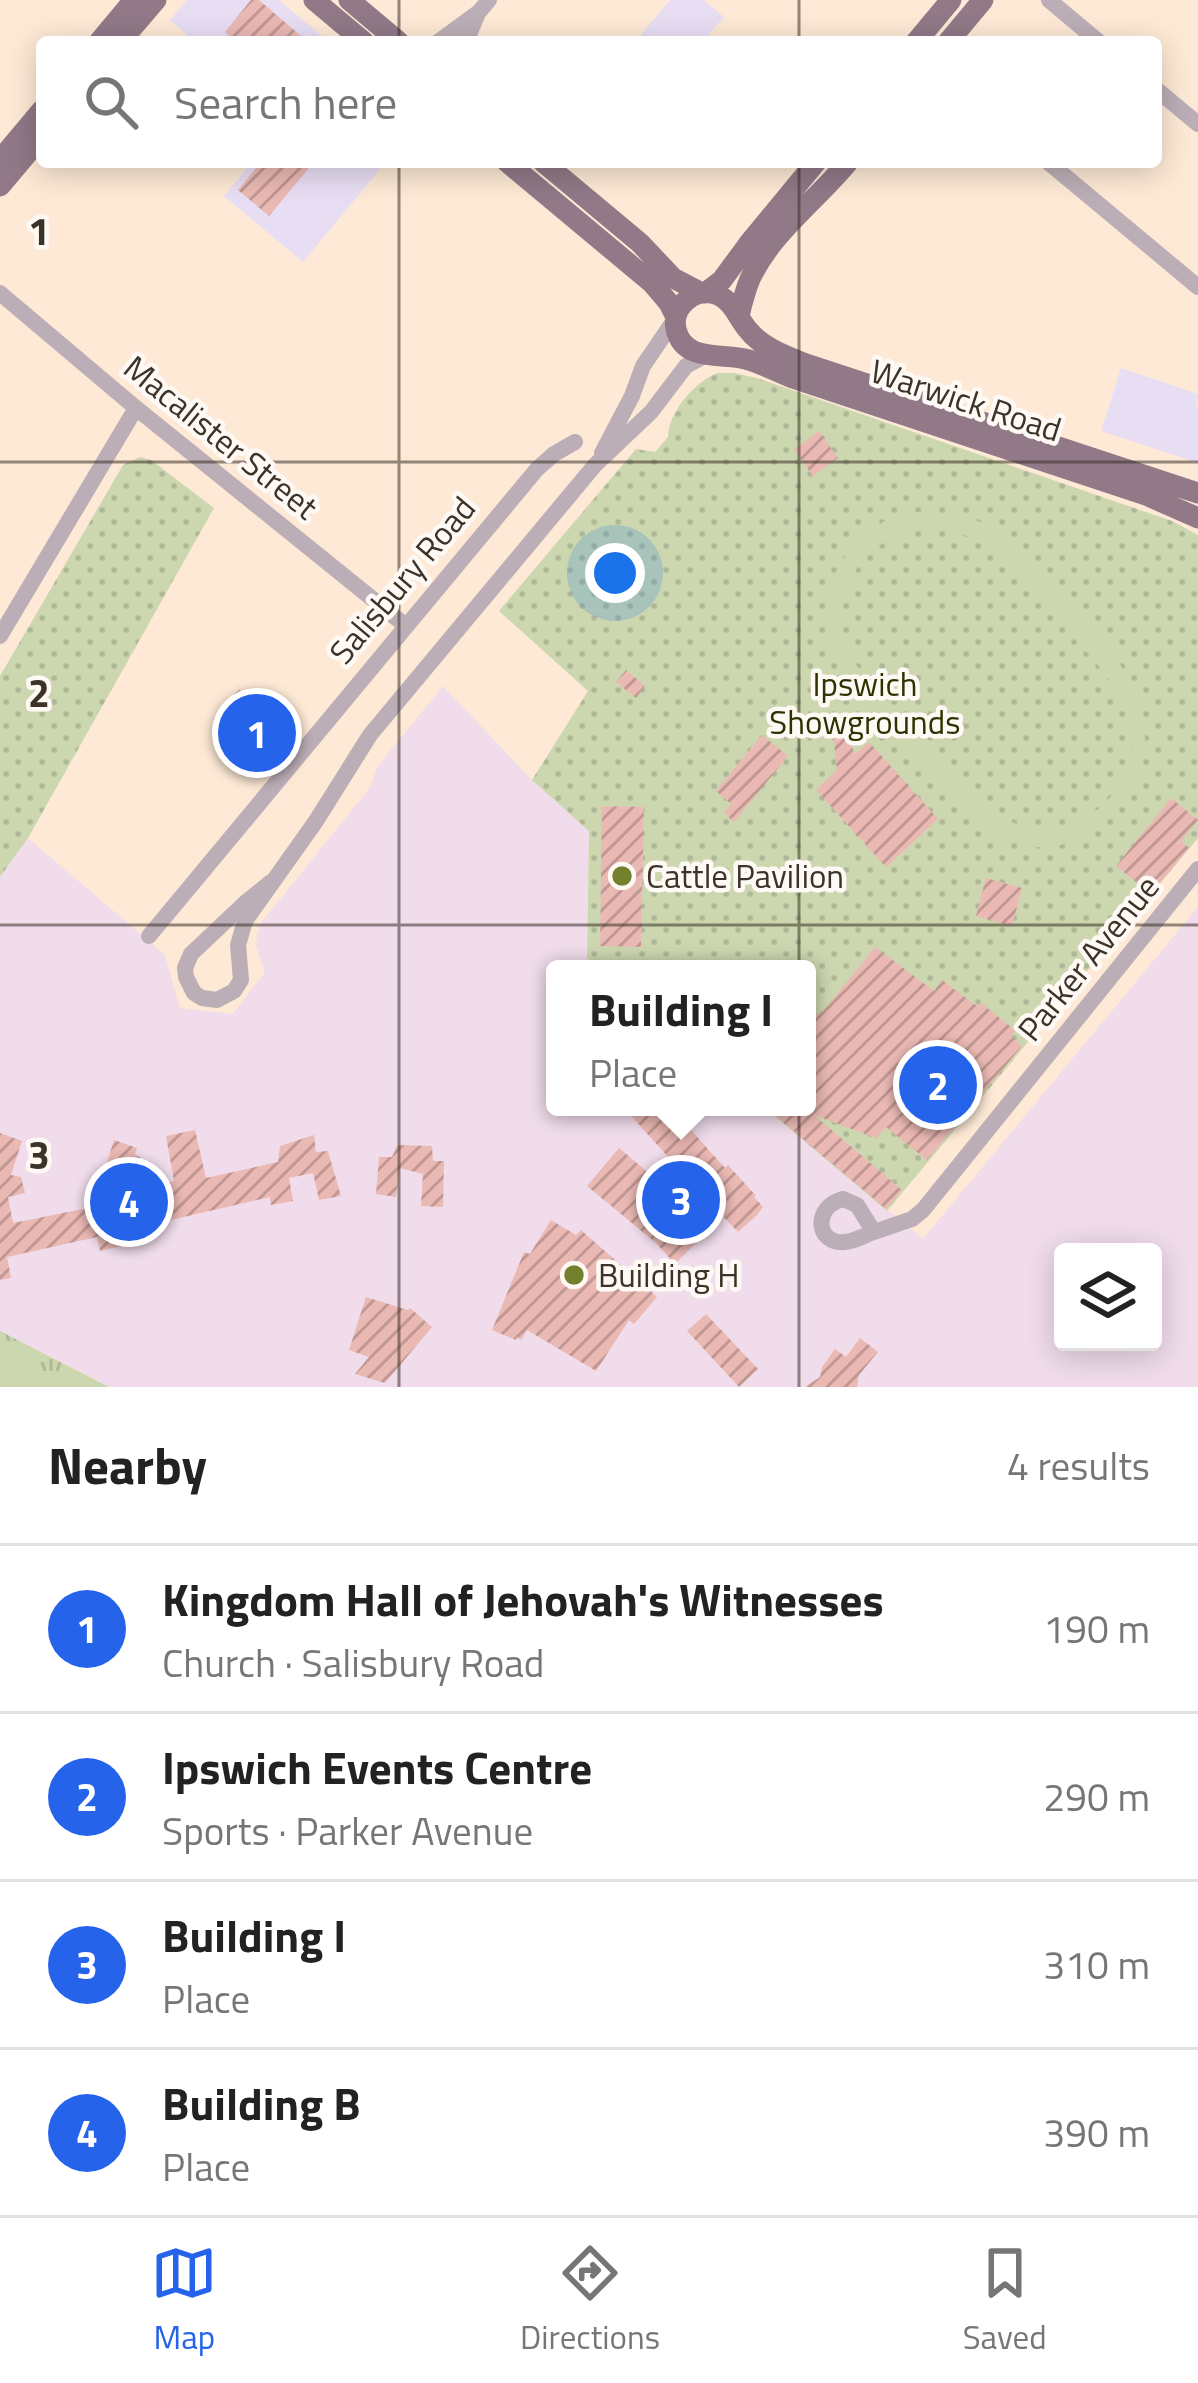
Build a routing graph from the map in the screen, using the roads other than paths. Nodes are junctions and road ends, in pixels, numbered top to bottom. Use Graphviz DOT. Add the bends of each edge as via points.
graph roads {
  1 [pos="134,0"];
  2 [pos="156,0"];
  3 [pos="314,0"];
  4 [pos="349,0"];
  5 [pos="951,0"];
  6 [pos="983,0"];
  7 [pos="1049,0"];
  8 [pos="484,6"];
  9 [pos="104,36"];
  10 [pos="126,36"];
  11 [pos="357,36"];
  12 [pos="392,36"];
  13 [pos="446,36"];
  14 [pos="469,36"];
  15 [pos="921,36"];
  16 [pos="953,36"];
  17 [pos="1092,36"];
  18 [pos="1162,94"];
  19 [pos="36,117"];
  20 [pos="1198,124"];
  21 [pos="36,143"];
  22 [pos="0,160"];
  23 [pos="514,168"];
  24 [pos="550,168"];
  25 [pos="811,168"];
  26 [pos="842,168"];
  27 [pos="1055,168"];
  28 [pos="0,186"];
  29 [pos="1198,287"];
  30 [pos="0,293"];
  31 [pos="703,293"];
  32 [pos="739,316"];
  33 [pos="676,318"];
  34 [pos="708,355"];
  35 [pos="640,376"];
  36 [pos="657,406"];
  37 [pos="136,408"];
  38 [pos="575,442"];
  39 [pos="596,465"];
  40 [pos="1198,493"];
  41 [pos="1198,518"];
  42 [pos="406,626"];
  43 [pos="0,635"];
  44 [pos="1198,869"];
  45 [pos="271,882"];
  46 [pos="148,936"];
  47 [pos="202,945"];
  48 [pos="240,960"];
  49 [pos="874,1232"];
  1 -- 9 [label="main road"];
  2 -- 10 [label="main road"];
  3 -- 11 [label="main road"];
  4 -- 12 [label="main road"];
  5 -- 15 [label="main road"];
  6 -- 16 [label="main road"];
  7 -- 17 [label="street"];
  8 -- 13 [label="street"];
  8 -- 14 [label="street"];
  18 -- 20 [label="street"];
  19 -- 22 [label="main road"];
  21 -- 28 [label="main road"];
  23 -- 33 [label="main road" via="642,274"];
  24 -- 31 [label="main road" via="673,278"];
  25 -- 31 [label="main road"];
  26 -- 32 [label="main road" via="762,258"];
  27 -- 29 [label="street"];
  30 -- 37 [label="street, Macalister Street"];
  31 -- 32 [label="main road" via="721,296"];
  31 -- 33 [label="main road" via="683,303"];
  32 -- 34 [label="main road" via="732,343"];
  32 -- 40 [label="main road, Warwick Road" via="761,342 806,364"];
  33 -- 34 [label="main road" via="683,343"];
  33 -- 35 [label="street"];
  34 -- 36 [label="street" via="686,366"];
  34 -- 41 [label="main road, Warwick Road" via="749,360"];
  35 -- 36 [label="street"];
  35 -- 39 [label="street"];
  36 -- 39 [label="street"];
  37 -- 42 [label="street, Macalister Street"];
  37 -- 43 [label="street"];
  38 -- 42 [label="street, Salisbury Road" via="537,470"];
  39 -- 45 [label="street" via="370,735"];
  42 -- 46 [label="street, Salisbury Road"];
  44 -- 49 [label="street, Parker Avenue" via="923,1210"];
  45 -- 47 [label="street"];
  45 -- 48 [label="street" via="241,927"];
  47 -- 48 [label="street" via="227,946"];
  47 -- 48 [label="street" via="185,968 202,998 235,991"];
}
